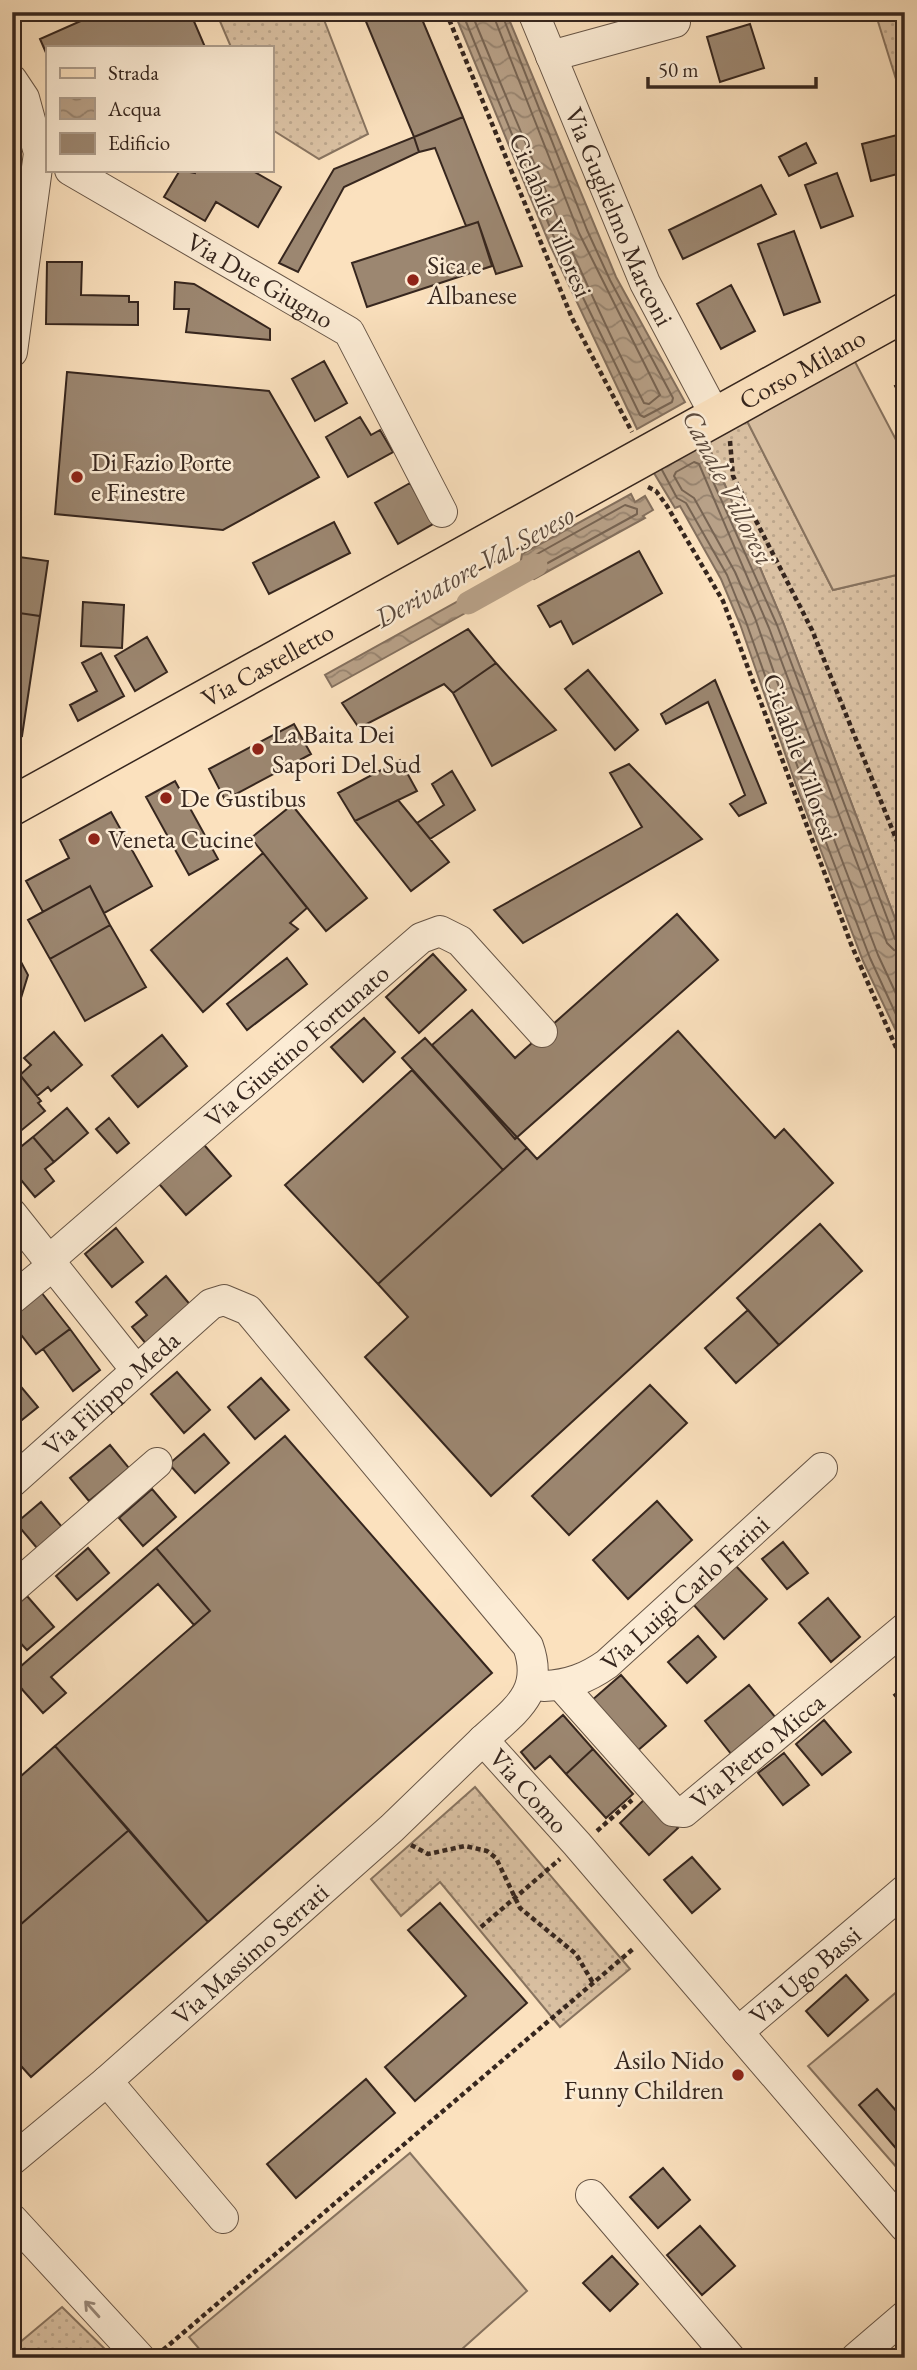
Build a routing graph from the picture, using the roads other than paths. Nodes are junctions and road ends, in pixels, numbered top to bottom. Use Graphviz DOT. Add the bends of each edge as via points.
graph roads {
  1 [pos="533,12"];
  2 [pos="675,22"];
  3 [pos="551,57"];
  4 [pos="12,79"];
  5 [pos="33,157"];
  6 [pos="72,172"];
  7 [pos="905,312"];
  8 [pos="12,352"];
  9 [pos="713,416"];
  10 [pos="638,457"];
  11 [pos="442,512"];
  12 [pos="12,806"];
  13 [pos="542,1032"];
  14 [pos="12,1214"];
  15 [pos="50,1263"];
  16 [pos="12,1299"];
  17 [pos="136,1370"];
  18 [pos="157,1463"];
  19 [pos="822,1468"];
  20 [pos="12,1482"];
  21 [pos="12,1590"];
  22 [pos="905,1628"];
  23 [pos="547,1686"];
  24 [pos="483,1740"];
  25 [pos="905,1891"];
  26 [pos="738,2032"];
  27 [pos="107,2081"];
  28 [pos="12,2160"];
  29 [pos="591,2195"];
  30 [pos="223,2218"];
  31 [pos="12,2219"];
  32 [pos="905,2227"];
  33 [pos="905,2316"];
  34 [pos="140,2358"];
  35 [pos="730,2358"];
  36 [pos="856,2358"];
  1 -- 3 [label="street, Via Guglielmo Marconi"];
  2 -- 3 [label="street"];
  3 -- 9 [label="street, Via Guglielmo Marconi" via="645,283"];
  4 -- 5 [label="street" via="24,98"];
  5 -- 8 [label="street"];
  6 -- 11 [label="street, Via Due Giugno" via="349,332"];
  7 -- 9 [label="main road, Corso Milano"];
  9 -- 10 [label="main road, Corso Milano"];
  10 -- 12 [label="main road, Via Castelletto"];
  13 -- 15 [label="street, Via Giustino Fortunato" via="460,941 440,931 421,938"];
  14 -- 15 [label="street"];
  15 -- 16 [label="street, Via Giustino Fortunato"];
  15 -- 17 [label="street"];
  17 -- 20 [label="street, Via Filippo Meda"];
  17 -- 23 [label="street, Via Filippo Meda" via="211,1304 224,1300 248,1311 498,1607 528,1646 534,1670"];
  18 -- 21 [label="street"];
  19 -- 23 [label="street, Via Luigi Carlo Farini" via="607,1664 587,1678"];
  22 -- 23 [label="street, Via Pietro Micca" via="684,1812 673,1811"];
  23 -- 24 [label="street, Via Como"];
  24 -- 26 [label="street, Via Como"];
  24 -- 27 [label="street, Via Massimo Serrati" via="392,1828"];
  25 -- 26 [label="street, Via Ugo Bassi"];
  26 -- 32 [label="street, Via Como"];
  27 -- 28 [label="street, Via Massimo Serrati"];
  27 -- 30 [label="street"];
  29 -- 35 [label="street"];
  34 -- 31 [label="street, one-way"];
  33 -- 36 [label="street"];
}
